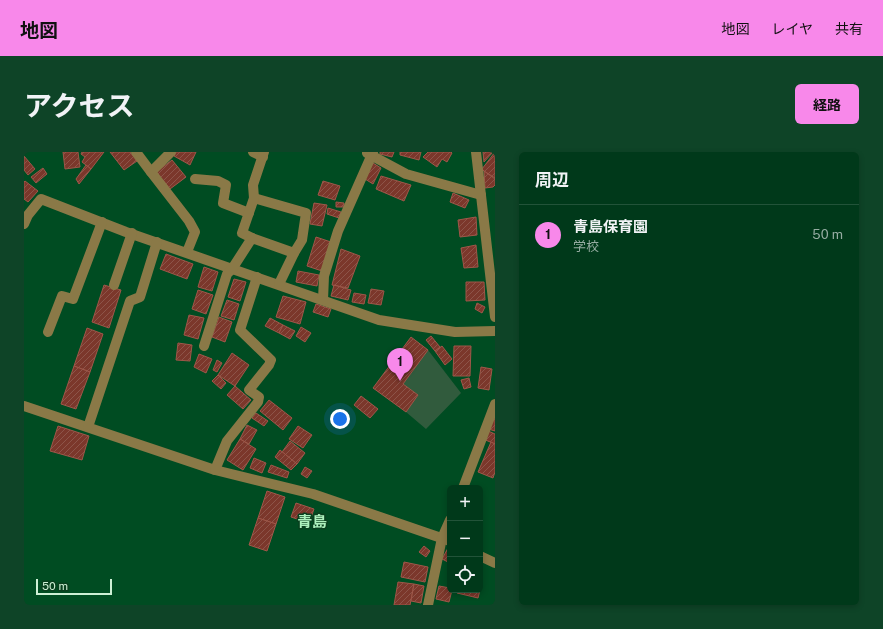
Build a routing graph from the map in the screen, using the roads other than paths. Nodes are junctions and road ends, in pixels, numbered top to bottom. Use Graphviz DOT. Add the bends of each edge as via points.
graph roads {
  1 [pos="136,152"];
  2 [pos="171,152"];
  3 [pos="253,152"];
  4 [pos="476,152"];
  5 [pos="371,153"];
  6 [pos="264,154"];
  7 [pos="151,172"];
  8 [pos="194,179"];
  9 [pos="481,195"];
  10 [pos="254,198"];
  11 [pos="249,213"];
  12 [pos="25,218"];
  13 [pos="102,222"];
  14 [pos="132,234"];
  15 [pos="252,238"];
  16 [pos="157,242"];
  17 [pos="186,252"];
  18 [pos="294,253"];
  19 [pos="232,269"];
  20 [pos="257,277"];
  21 [pos="279,284"];
  22 [pos="493,284"];
  23 [pos="114,285"];
  24 [pos="323,300"];
  25 [pos="495,317"];
  26 [pos="495,331"];
  27 [pos="48,332"];
  28 [pos="204,346"];
  29 [pos="495,404"];
  30 [pos="24,406"];
  31 [pos="88,427"];
  32 [pos="215,470"];
  33 [pos="464,485"];
  34 [pos="450,521"];
  35 [pos="446,540"];
  36 [pos="482,557"];
  37 [pos="495,563"];
  38 [pos="428,605"];
  1 -- 7 [label="street"];
  2 -- 7 [label="street"];
  3 -- 6 [label="street"];
  4 -- 9 [label="street"];
  5 -- 9 [label="street" via="406,174"];
  5 -- 24 [label="street" via="338,231 324,276"];
  6 -- 10 [label="street" via="253,185"];
  7 -- 17 [label="street" via="195,232"];
  8 -- 11 [label="street" via="218,181 226,185 222,204"];
  9 -- 22 [label="street"];
  10 -- 11 [label="street"];
  10 -- 18 [label="street" via="306,213 302,240"];
  11 -- 15 [label="street" via="242,233"];
  12 -- 13 [label="street" via="41,199"];
  13 -- 14 [label="street"];
  13 -- 27 [label="street" via="73,299 62,296"];
  14 -- 16 [label="street"];
  14 -- 23 [label="street"];
  15 -- 18 [label="street"];
  15 -- 19 [label="street"];
  16 -- 17 [label="street"];
  16 -- 31 [label="street" via="140,297 130,301"];
  17 -- 19 [label="street"];
  18 -- 21 [label="street"];
  19 -- 20 [label="street"];
  19 -- 28 [label="street" via="227,274"];
  20 -- 21 [label="street"];
  20 -- 32 [label="street" via="240,330 271,360 249,390 259,397 258,402 227,441"];
  21 -- 24 [label="street"];
  22 -- 25 [label="street"];
  24 -- 26 [label="street" via="379,320 455,332"];
  29 -- 33 [label="street"];
  30 -- 31 [label="street"];
  31 -- 32 [label="street"];
  32 -- 35 [label="street" via="312,494"];
  34 -- 35 [label="street"];
  35 -- 38 [label="street"];
  36 -- 37 [label="street"];
}
